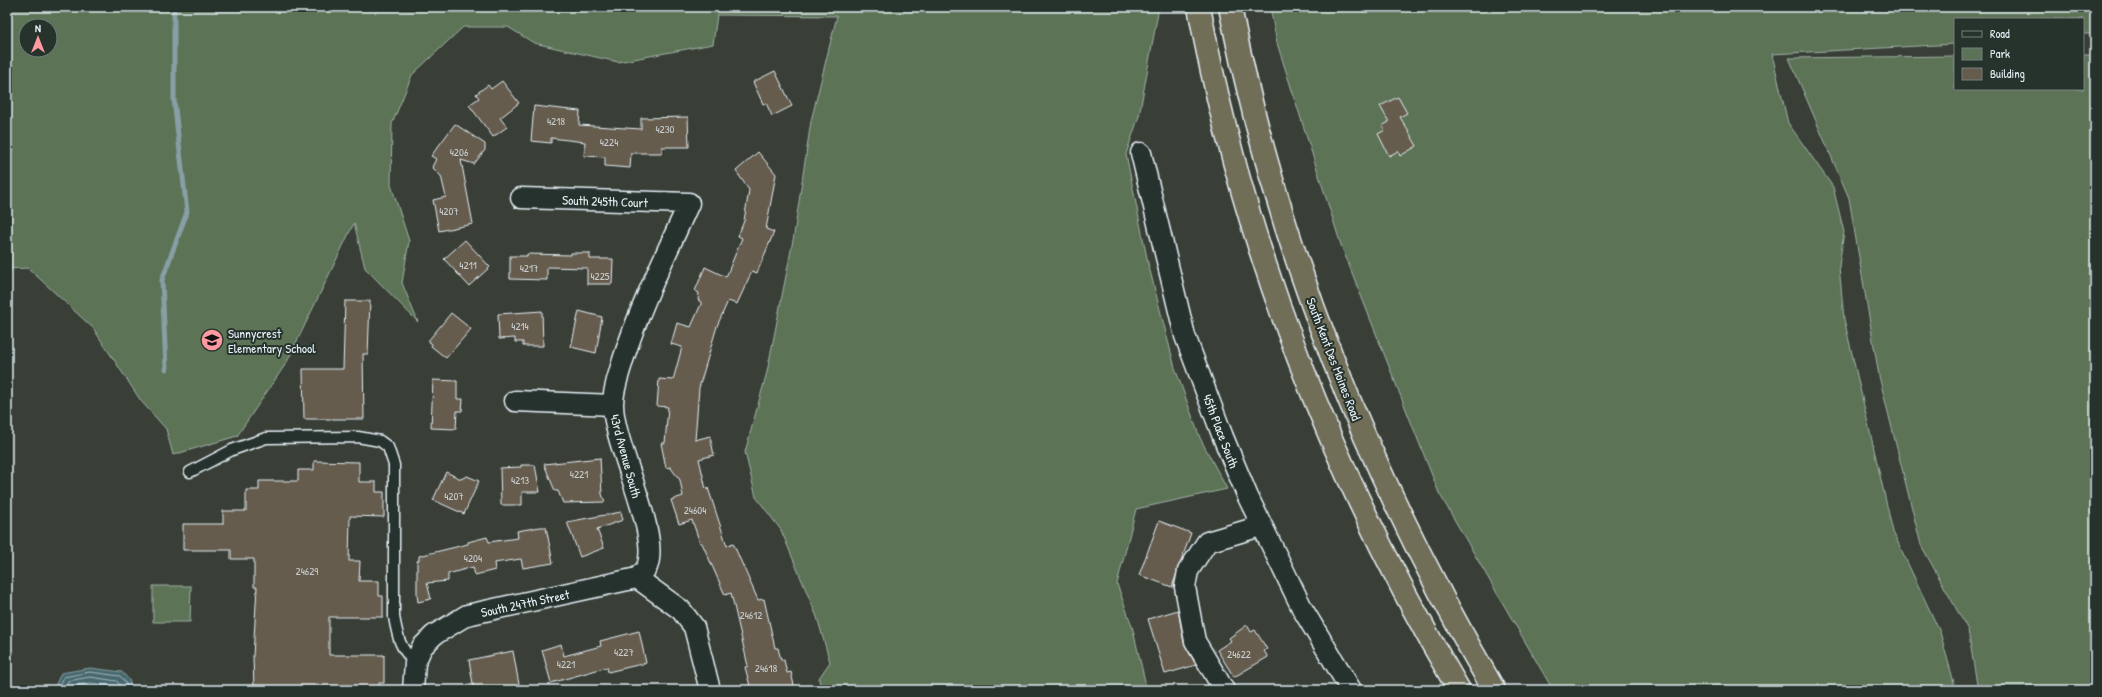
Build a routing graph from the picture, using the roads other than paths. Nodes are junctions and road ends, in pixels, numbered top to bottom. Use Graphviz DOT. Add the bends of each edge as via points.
graph roads {
  1 [pos="1199,7"];
  2 [pos="1230,7"];
  3 [pos="1141,153"];
  4 [pos="521,198"];
  5 [pos="689,203"];
  6 [pos="515,401"];
  7 [pos="613,405"];
  8 [pos="190,472"];
  9 [pos="1261,526"];
  10 [pos="637,578"];
  11 [pos="419,655"];
  12 [pos="413,690"];
  13 [pos="710,690"];
  14 [pos="1224,690"];
  15 [pos="1351,690"];
  16 [pos="1458,690"];
  17 [pos="1494,690"];
  1 -- 16 [label="highway" via="1236,167 1261,254 1293,343 1326,426 1374,533"];
  2 -- 17 [label="highway, South Kent Des Moines Road" via="1258,134 1322,333 1389,493 1438,590"];
  3 -- 9 [label="street, 45th Place South" via="1185,336 1223,437"];
  4 -- 5 [label="street, South 245th Court"];
  5 -- 7 [label="street, 43rd Avenue South" via="632,331 616,384"];
  6 -- 7 [label="street"];
  7 -- 10 [label="street, 43rd Avenue South" via="648,536 647,567"];
  8 -- 11 [label="lane" via="232,450 266,438 358,437 380,441 388,447 394,465 394,617 404,652"];
  9 -- 14 [label="street" via="1207,542 1188,571 1185,587 1195,640"];
  9 -- 15 [label="street, 45th Place South" via="1303,610"];
  10 -- 11 [label="street, South 247th Street" via="467,616 434,635"];
  10 -- 13 [label="street" via="681,610 694,627"];
  11 -- 12 [label="street"];
}
